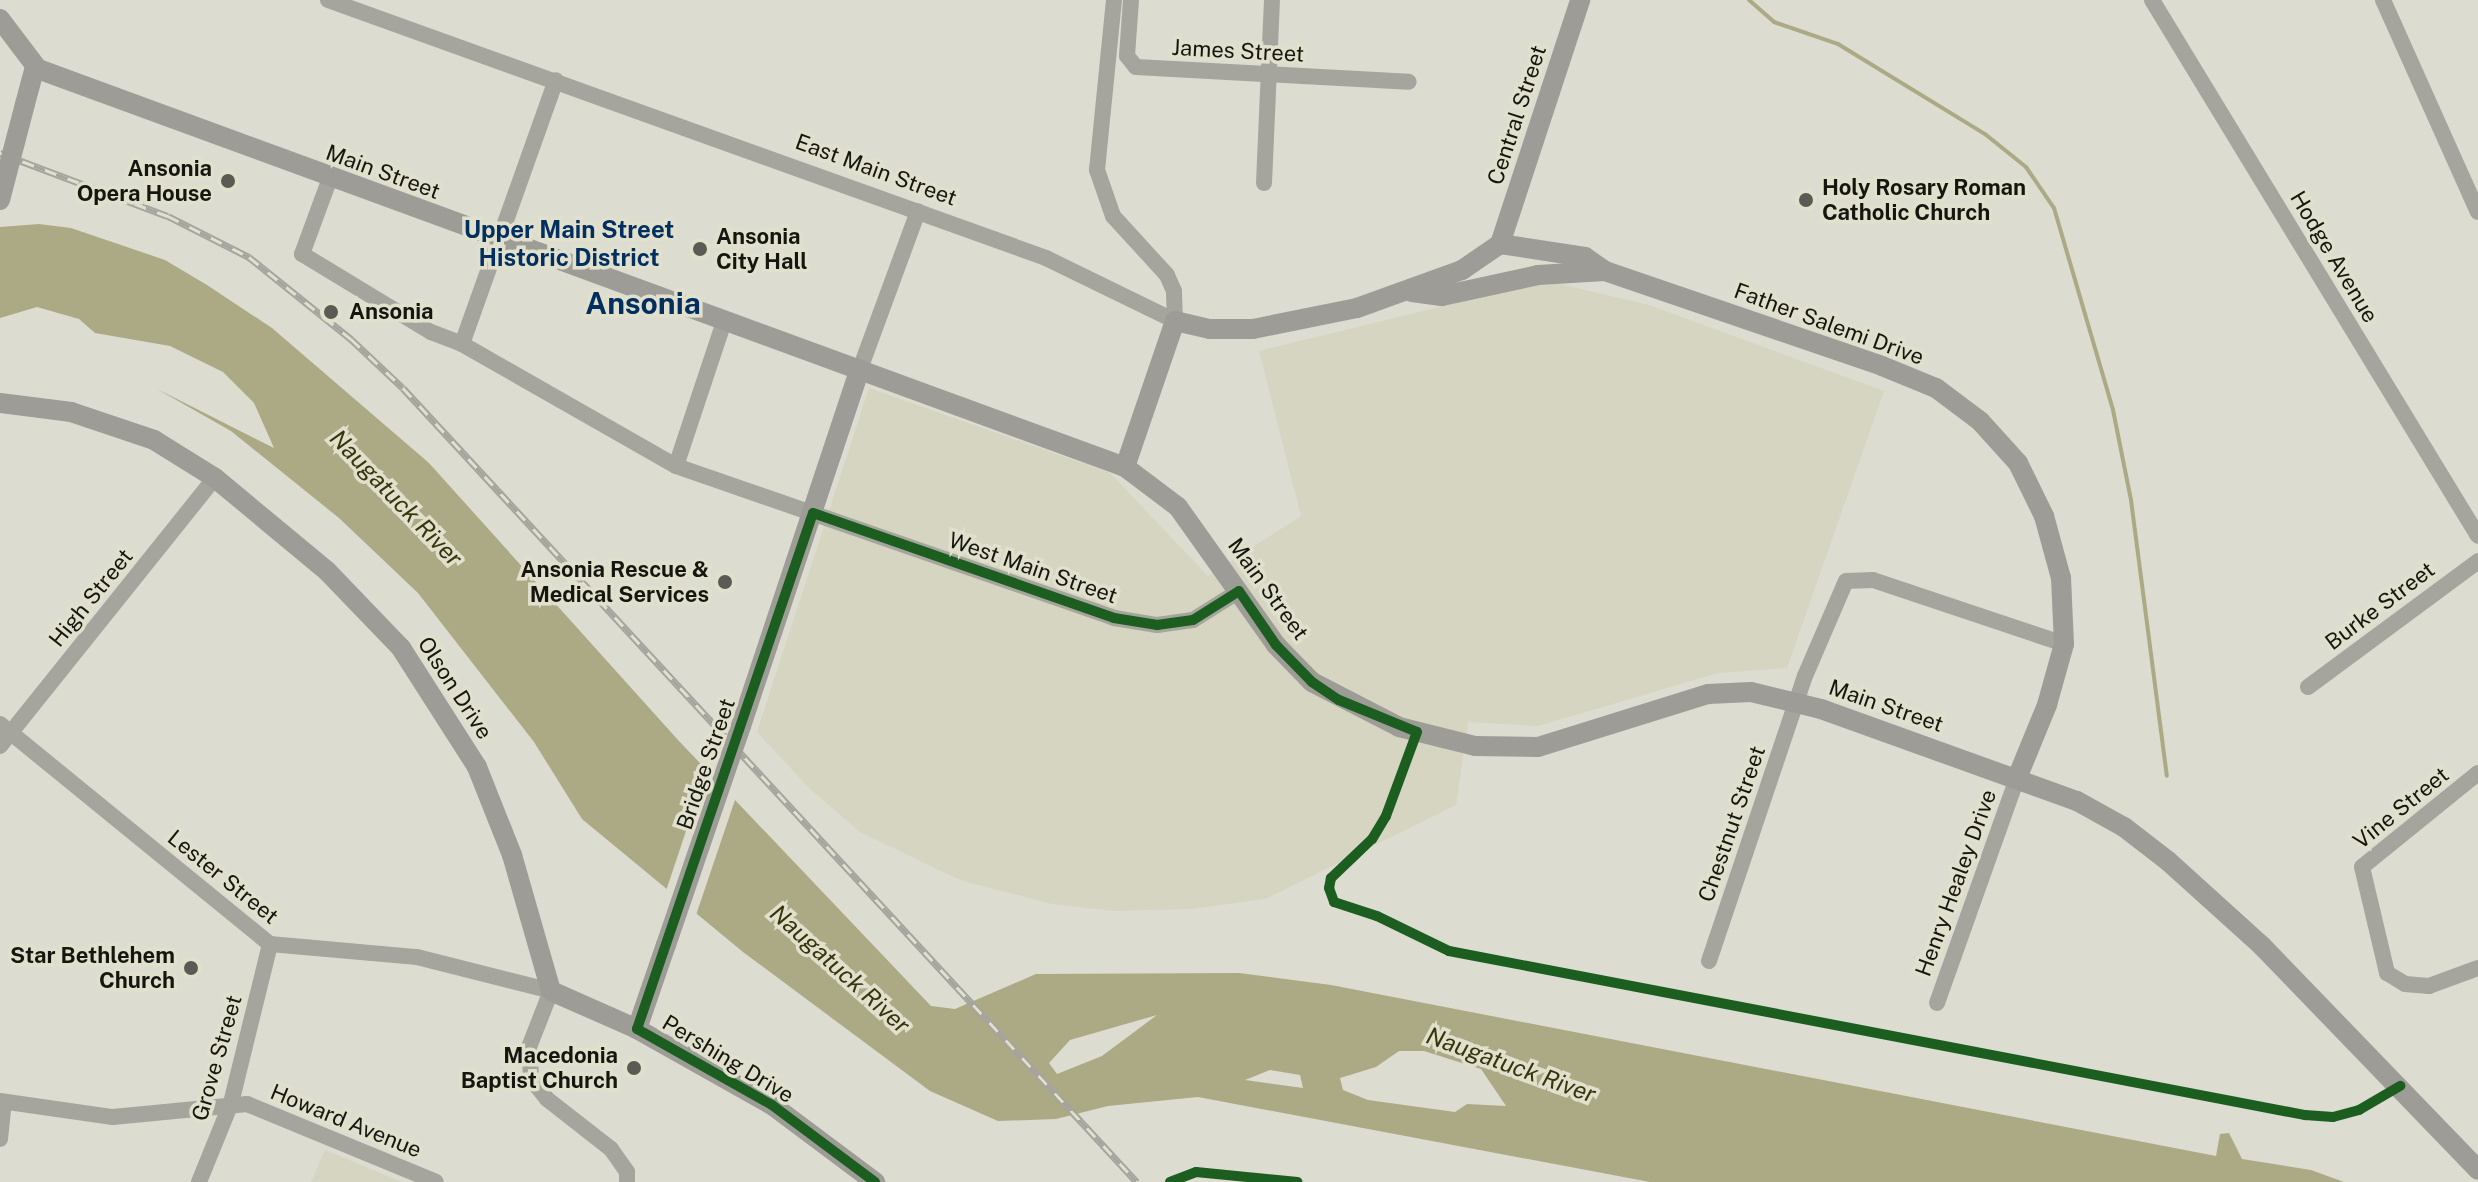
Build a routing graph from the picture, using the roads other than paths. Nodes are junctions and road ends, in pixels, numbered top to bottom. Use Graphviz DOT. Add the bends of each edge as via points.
graph roads {
  1 [pos="328,0"];
  2 [pos="1114,0"];
  3 [pos="1131,0"];
  4 [pos="1272,0"];
  5 [pos="1580,0"];
  6 [pos="2152,0"];
  7 [pos="2383,0"];
  8 [pos="0,19"];
  9 [pos="35,66"];
  10 [pos="1270,75"];
  11 [pos="556,80"];
  12 [pos="1409,82"];
  13 [pos="330,178"];
  14 [pos="1264,183"];
  15 [pos="0,200"];
  16 [pos="918,211"];
  17 [pos="2478,212"];
  18 [pos="498,240"];
  19 [pos="1500,244"];
  20 [pos="1605,271"];
  21 [pos="1538,275"];
  22 [pos="1409,291"];
  23 [pos="1175,321"];
  24 [pos="724,322"];
  25 [pos="462,344"];
  26 [pos="860,369"];
  27 [pos="0,403"];
  28 [pos="676,466"];
  29 [pos="1125,467"];
  30 [pos="215,478"];
  31 [pos="813,513"];
  32 [pos="2478,536"];
  33 [pos="2478,561"];
  34 [pos="1239,591"];
  35 [pos="2064,644"];
  36 [pos="2308,687"];
  37 [pos="1799,701"];
  38 [pos="4,734"];
  39 [pos="2478,773"];
  40 [pos="2017,778"];
  41 [pos="270,944"];
  42 [pos="1709,961"];
  43 [pos="2478,968"];
  44 [pos="551,991"];
  45 [pos="1937,1003"];
  46 [pos="637,1029"];
  47 [pos="2,1102"];
  48 [pos="231,1103"];
  49 [pos="0,1139"];
  50 [pos="2478,1170"];
  51 [pos="199,1182"];
  52 [pos="436,1182"];
  53 [pos="627,1182"];
  54 [pos="875,1182"];
  1 -- 11 [label="street, East Main Street" via="541,79"];
  2 -- 23 [label="street" via="1097,170 1113,216 1167,275 1174,291"];
  3 -- 10 [label="street, James Street" via="1127,56 1136,67"];
  4 -- 10 [label="street"];
  5 -- 19 [label="main road, Central Street"];
  6 -- 32 [label="street, Hodge Avenue"];
  7 -- 17 [label="street"];
  8 -- 9 [label="main road"];
  9 -- 13 [label="main road, Main Street"];
  9 -- 15 [label="main road, bridge"];
  10 -- 12 [label="street, James Street"];
  10 -- 14 [label="street"];
  11 -- 16 [label="street, East Main Street"];
  11 -- 18 [label="street"];
  13 -- 18 [label="main road, Main Street"];
  13 -- 25 [label="street, West Main Street" via="302,254 431,332"];
  16 -- 23 [label="street, East Main Street" via="1046,258"];
  16 -- 26 [label="street, Bridge Street"];
  18 -- 24 [label="main road, Main Street"];
  18 -- 25 [label="street"];
  19 -- 20 [label="main road, Father Salemi Drive" via="1585,257"];
  19 -- 21 [label="main road"];
  19 -- 22 [label="main road, East Main Street" via="1473,264"];
  20 -- 21 [label="main road, Father Salemi Drive"];
  20 -- 35 [label="main road, Father Salemi Drive" via="1882,366 1936,388 1980,421 2018,463 2044,516 2061,578"];
  21 -- 22 [label="main road, East Main Street" via="1442,296"];
  22 -- 23 [label="main road, East Main Street" via="1253,329 1209,329"];
  23 -- 29 [label="main road"];
  24 -- 26 [label="main road, Main Street"];
  24 -- 28 [label="street"];
  25 -- 28 [label="street, West Main Street"];
  26 -- 29 [label="main road, Main Street"];
  26 -- 31 [label="main road, Bridge Street"];
  27 -- 30 [label="main road, Olson Drive" via="71,412 116,425 154,440"];
  28 -- 31 [label="street, West Main Street"];
  29 -- 34 [label="main road, Main Street" via="1178,507"];
  30 -- 38 [label="street, High Street"];
  30 -- 44 [label="main road, Olson Drive" via="365,606 453,722 512,855"];
  31 -- 34 [label="street, West Main Street" via="1114,618 1157,625 1193,620"];
  31 -- 46 [label="main road, Bridge Street, bridge"];
  33 -- 36 [label="street, Burke Street"];
  34 -- 37 [label="main road, Main Street" via="1276,645 1321,688 1399,727 1475,746 1553,745 1708,694 1751,692"];
  35 -- 37 [label="street, Chestnut Street" via="1859,577 1846,581 1836,596"];
  35 -- 40 [label="main road, Father Salemi Drive" via="2047,705"];
  37 -- 40 [label="main road, Main Street"];
  37 -- 42 [label="street, Chestnut Street"];
  38 -- 41 [label="street, Lester Street"];
  39 -- 43 [label="street, Vine Street" via="2362,867 2387,973 2405,984 2429,986"];
  40 -- 45 [label="street, Henry Healey Drive"];
  40 -- 50 [label="main road, Main Street" via="2124,827 2168,861 2314,996"];
  41 -- 44 [label="street, Lester Street" via="417,957"];
  41 -- 48 [label="street, Grove Street"];
  44 -- 46 [label="main road, Pershing Drive"];
  44 -- 53 [label="street" via="529,1047 531,1079 547,1099 611,1149 627,1172"];
  46 -- 54 [label="main road, Pershing Drive" via="772,1105"];
  47 -- 48 [label="street, Howard Avenue" via="113,1117"];
  47 -- 49 [label="street"];
  48 -- 51 [label="street, Grove Street"];
  48 -- 52 [label="street, Howard Avenue" via="247,1104"];
}
